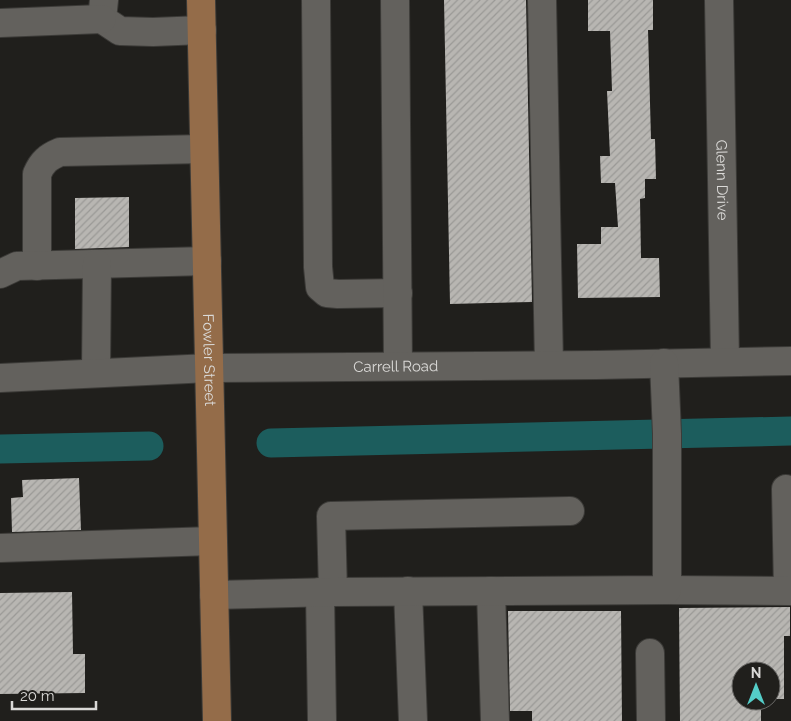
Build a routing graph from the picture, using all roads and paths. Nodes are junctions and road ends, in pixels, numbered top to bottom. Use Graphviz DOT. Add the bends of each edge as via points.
graph roads {
  1 [pos="201,0"];
  2 [pos="316,0"];
  3 [pos="395,0"];
  4 [pos="542,0"];
  5 [pos="719,0"];
  6 [pos="103,9"];
  7 [pos="0,23"];
  8 [pos="202,30"];
  9 [pos="204,149"];
  10 [pos="207,261"];
  11 [pos="97,264"];
  12 [pos="37,266"];
  13 [pos="0,274"];
  14 [pos="398,293"];
  15 [pos="725,361"];
  16 [pos="791,361"];
  17 [pos="664,363"];
  18 [pos="549,365"];
  19 [pos="398,366"];
  20 [pos="209,368"];
  21 [pos="96,373"];
  22 [pos="0,378"];
  23 [pos="786,489"];
  24 [pos="570,511"];
  25 [pos="212,541"];
  26 [pos="0,548"];
  27 [pos="666,590"];
  28 [pos="408,591"];
  29 [pos="491,591"];
  30 [pos="790,591"];
  31 [pos="326,592"];
  32 [pos="214,595"];
  33 [pos="650,653"];
  34 [pos="217,721"];
  35 [pos="322,721"];
  36 [pos="413,721"];
  37 [pos="495,721"];
  38 [pos="651,721"];
  1 -- 8 [label="main road, Fowler Street"];
  2 -- 14 [label="street" via="320,287 327,293 338,294"];
  3 -- 14 [label="street"];
  4 -- 18 [label="street"];
  5 -- 15 [label="street, Glenn Drive"];
  6 -- 7 [label="street"];
  6 -- 8 [label="street" via="120,31"];
  8 -- 9 [label="main road, Fowler Street"];
  9 -- 10 [label="main road, Fowler Street"];
  9 -- 12 [label="street" via="60,152 49,156 37,174"];
  10 -- 11 [label="street"];
  10 -- 20 [label="main road, Fowler Street"];
  11 -- 12 [label="street"];
  11 -- 21 [label="street"];
  12 -- 13 [label="street" via="17,266"];
  14 -- 19 [label="street"];
  15 -- 16 [label="street, Carrell Road"];
  15 -- 17 [label="street, Carrell Road"];
  17 -- 18 [label="street, Carrell Road"];
  17 -- 27 [label="street"];
  18 -- 19 [label="street, Carrell Road"];
  19 -- 20 [label="street, Carrell Road"];
  20 -- 21 [label="street, Carrell Road"];
  20 -- 25 [label="main road, Fowler Street"];
  21 -- 22 [label="street, Carrell Road"];
  23 -- 30 [label="street"];
  24 -- 31 [label="street" via="331,516"];
  25 -- 26 [label="street"];
  25 -- 32 [label="main road, Fowler Street"];
  27 -- 29 [label="street"];
  27 -- 30 [label="street"];
  28 -- 29 [label="street"];
  28 -- 31 [label="street"];
  28 -- 36 [label="street"];
  29 -- 37 [label="street"];
  31 -- 32 [label="street"];
  31 -- 35 [label="street"];
  32 -- 34 [label="main road, Fowler Street"];
  33 -- 38 [label="street"];
}
